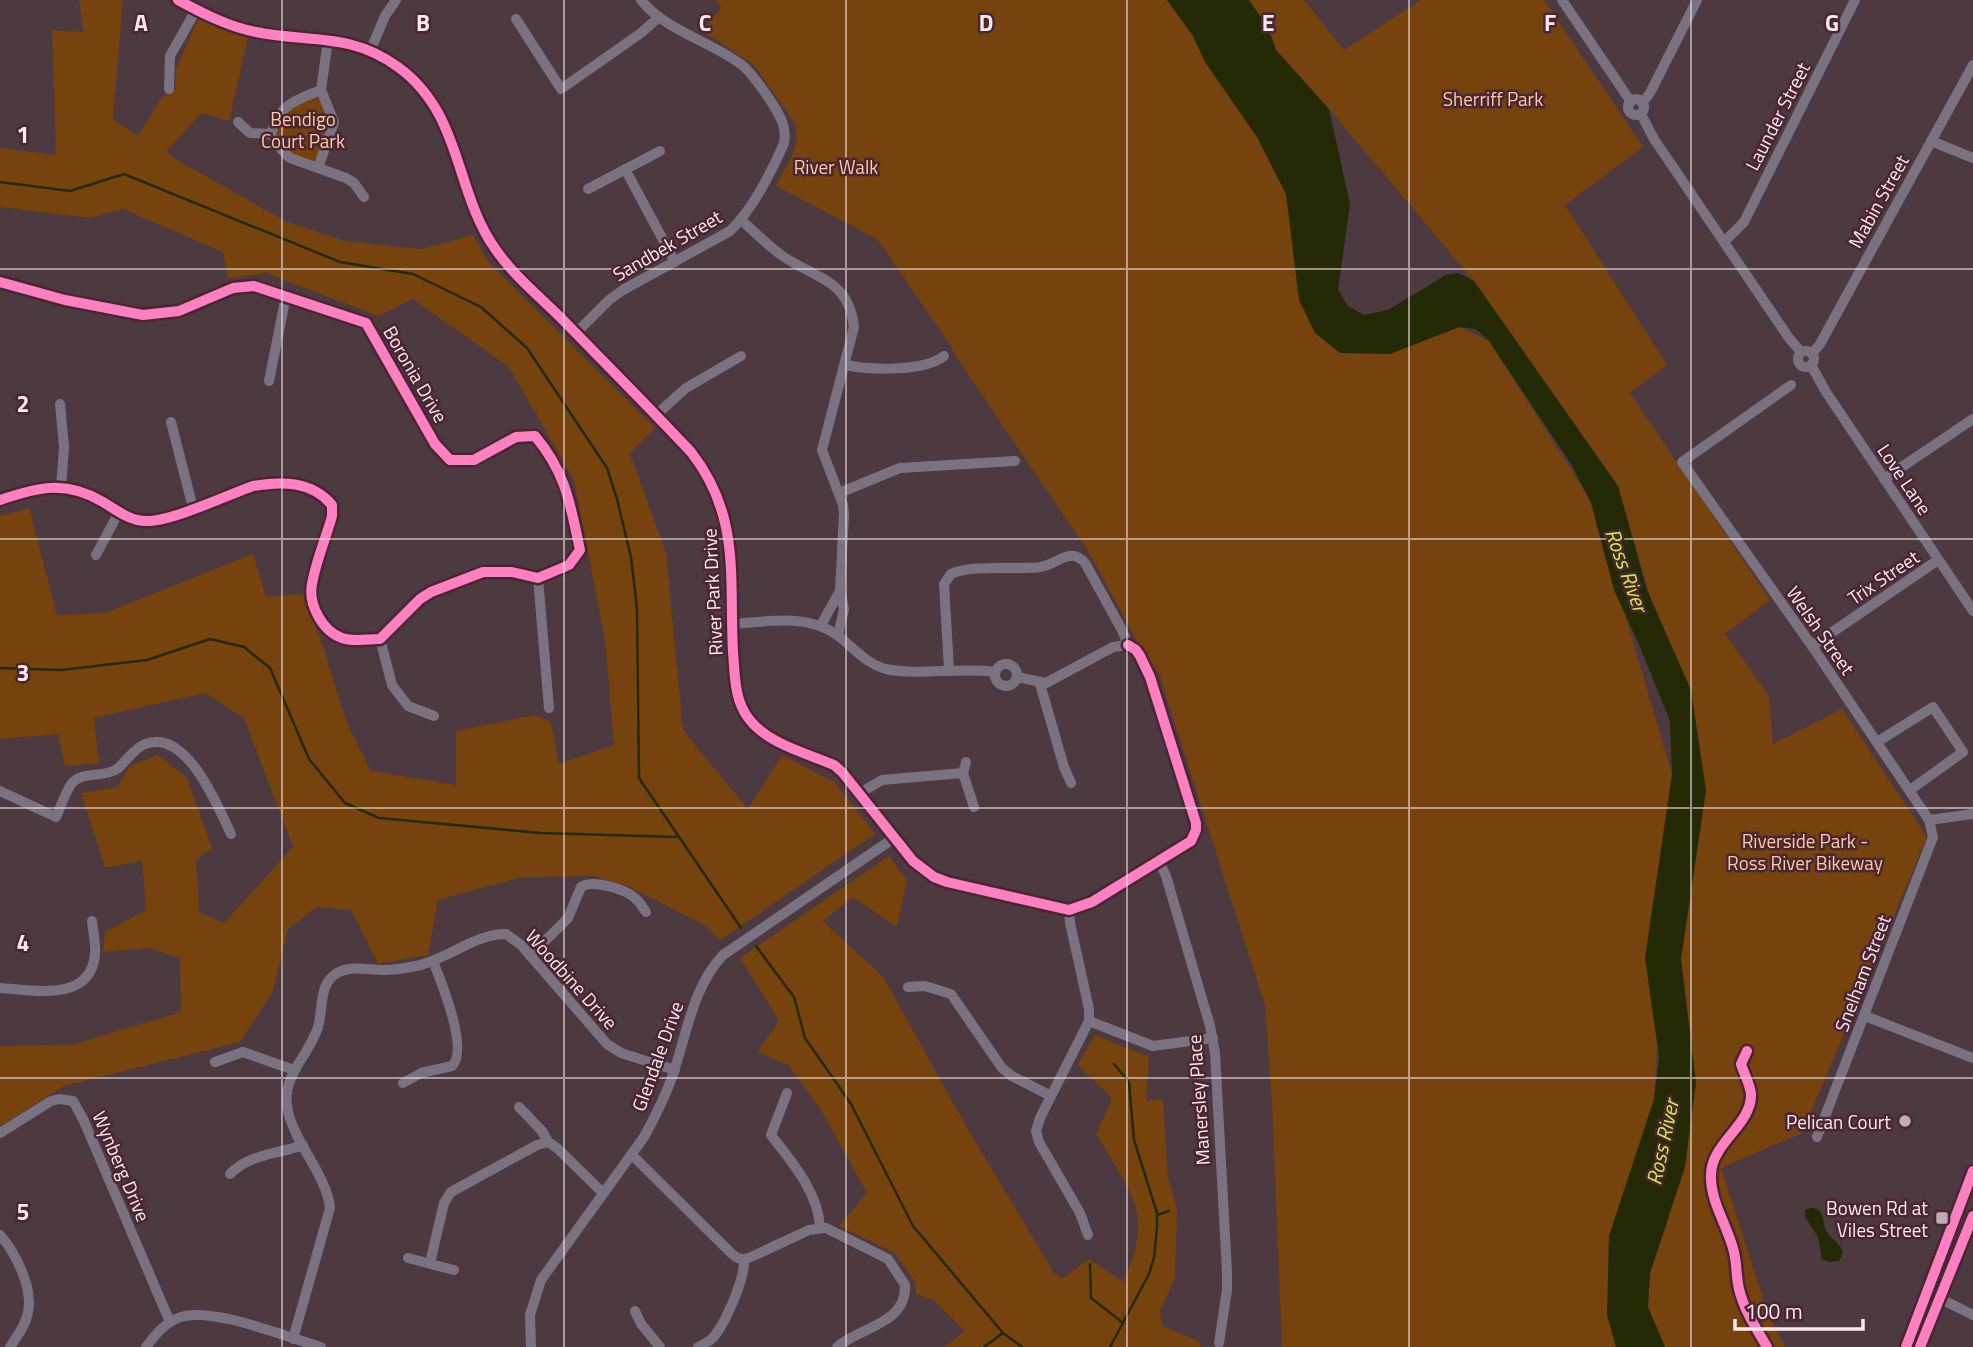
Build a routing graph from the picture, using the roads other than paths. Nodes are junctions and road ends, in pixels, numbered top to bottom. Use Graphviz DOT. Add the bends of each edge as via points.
graph roads {
  1 [pos="178,0"];
  2 [pos="396,0"];
  3 [pos="641,0"];
  4 [pos="1562,0"];
  5 [pos="1697,0"];
  6 [pos="1855,0"];
  7 [pos="196,10"];
  8 [pos="659,18"];
  9 [pos="516,19"];
  10 [pos="328,40"];
  11 [pos="371,49"];
  12 [pos="1973,65"];
  13 [pos="169,89"];
  14 [pos="321,90"];
  15 [pos="1642,108"];
  16 [pos="237,122"];
  17 [pos="271,134"];
  18 [pos="1931,141"];
  19 [pos="660,151"];
  20 [pos="1973,158"];
  21 [pos="318,167"];
  22 [pos="625,169"];
  23 [pos="588,189"];
  24 [pos="365,197"];
  25 [pos="741,220"];
  26 [pos="1724,242"];
  27 [pos="676,262"];
  28 [pos="0,282"];
  29 [pos="286,296"];
  30 [pos="576,333"];
  31 [pos="1806,353"];
  32 [pos="741,356"];
  33 [pos="944,356"];
  34 [pos="845,365"];
  35 [pos="269,381"];
  36 [pos="1791,385"];
  37 [pos="60,404"];
  38 [pos="656,415"];
  39 [pos="1973,419"];
  40 [pos="171,422"];
  41 [pos="1015,461"];
  42 [pos="1884,479"];
  43 [pos="61,486"];
  44 [pos="839,493"];
  45 [pos="0,500"];
  46 [pos="193,508"];
  47 [pos="119,512"];
  48 [pos="96,555"];
  49 [pos="1938,560"];
  50 [pos="538,578"];
  51 [pos="840,591"];
  52 [pos="1973,611"];
  53 [pos="732,624"];
  54 [pos="821,625"];
  55 [pos="838,635"];
  56 [pos="380,639"];
  57 [pos="1128,645"];
  58 [pos="1812,646"];
  59 [pos="948,670"];
  60 [pos="995,672"];
  61 [pos="1017,677"];
  62 [pos="1040,684"];
  63 [pos="549,708"];
  64 [pos="434,716"];
  65 [pos="1877,742"];
  66 [pos="966,762"];
  67 [pos="963,773"];
  68 [pos="1071,783"];
  69 [pos="1909,790"];
  70 [pos="0,791"];
  71 [pos="860,793"];
  72 [pos="974,807"];
  73 [pos="1973,814"];
  74 [pos="1929,820"];
  75 [pos="230,834"];
  76 [pos="894,838"];
  77 [pos="1159,861"];
  78 [pos="1069,910"];
  79 [pos="646,912"];
  80 [pos="92,921"];
  81 [pos="530,956"];
  82 [pos="433,961"];
  83 [pos="908,986"];
  84 [pos="0,988"];
  85 [pos="1864,1016"];
  86 [pos="1089,1021"];
  87 [pos="1213,1038"];
  88 [pos="1973,1058"];
  89 [pos="215,1062"];
  90 [pos="294,1070"];
  91 [pos="675,1070"];
  92 [pos="403,1083"];
  93 [pos="787,1093"];
  94 [pos="1051,1096"];
  95 [pos="519,1107"];
  96 [pos="0,1133"];
  97 [pos="1817,1138"];
  98 [pos="548,1142"];
  99 [pos="303,1145"];
  100 [pos="632,1155"];
  101 [pos="1973,1171"];
  102 [pos="229,1174"];
  103 [pos="603,1193"];
  104 [pos="1973,1216"];
  105 [pos="820,1227"];
  106 [pos="0,1235"];
  107 [pos="1088,1235"];
  108 [pos="408,1258"];
  109 [pos="744,1260"];
  110 [pos="430,1263"];
  111 [pos="454,1270"];
  112 [pos="1941,1298"];
  113 [pos="635,1311"];
  114 [pos="1973,1315"];
  115 [pos="170,1322"];
  116 [pos="293,1339"];
  117 [pos="1219,1343"];
  118 [pos="10,1347"];
  119 [pos="146,1347"];
  120 [pos="321,1347"];
  121 [pos="531,1347"];
  122 [pos="660,1347"];
  123 [pos="698,1347"];
  124 [pos="836,1347"];
  125 [pos="1906,1347"];
  126 [pos="1920,1347"];
  1 -- 7 [label="street, River Park Drive"];
  2 -- 11 [label="street"];
  3 -- 8 [label="street, Sandbek Street"];
  4 -- 15 [label="street" via="1631,102 1638,100"];
  5 -- 15 [label="street"];
  6 -- 26 [label="street, Launder Street" via="1744,222"];
  7 -- 10 [label="street, River Park Drive" via="255,32"];
  7 -- 13 [label="street" via="170,57"];
  8 -- 9 [label="street" via="561,89"];
  8 -- 25 [label="street, Sandbek Street" via="741,65 780,116 784,144"];
  10 -- 11 [label="street, River Park Drive"];
  10 -- 14 [label="street"];
  11 -- 30 [label="street, River Park Drive" via="400,68 429,100 452,142 473,208 496,251"];
  12 -- 18 [label="street, Mabin Street"];
  14 -- 17 [label="street" via="286,106"];
  14 -- 21 [label="street" via="334,121"];
  15 -- 26 [label="street" via="1654,139"];
  16 -- 17 [label="street" via="250,133"];
  17 -- 21 [label="street" via="290,159"];
  18 -- 20 [label="street"];
  18 -- 31 [label="street, Mabin Street" via="1820,344"];
  19 -- 22 [label="street"];
  21 -- 24 [label="street" via="354,183"];
  22 -- 23 [label="street"];
  22 -- 27 [label="street"];
  25 -- 27 [label="street, Sandbek Street" via="719,239"];
  25 -- 34 [label="street" via="786,258 843,293 854,327"];
  26 -- 31 [label="street"];
  27 -- 30 [label="street, Sandbek Street" via="608,300"];
  28 -- 29 [label="street, Boronia Drive" via="143,315 178,311 233,288 254,286"];
  29 -- 35 [label="street"];
  29 -- 50 [label="street, Boronia Drive" via="366,323 435,444 450,460 474,460 516,437 535,436 565,484 580,550 569,565"];
  30 -- 38 [label="street, River Park Drive"];
  31 -- 42 [label="street, Love Lane" via="1814,359 1811,365 1826,392"];
  32 -- 38 [label="street" via="686,388"];
  33 -- 34 [label="street" via="927,365 864,369"];
  34 -- 44 [label="street" via="822,450"];
  36 -- 58 [label="street, Welsh Street" via="1682,462"];
  37 -- 43 [label="street"];
  38 -- 53 [label="street, River Park Drive" via="702,465 721,504 729,545"];
  39 -- 42 [label="street"];
  40 -- 46 [label="street"];
  41 -- 44 [label="street" via="900,468"];
  42 -- 49 [label="street, Love Lane"];
  43 -- 45 [label="street" via="32,489"];
  43 -- 47 [label="street" via="89,494"];
  44 -- 51 [label="street" via="844,514"];
  46 -- 47 [label="street" via="160,521 137,520"];
  46 -- 56 [label="street" via="268,483 319,491 332,505 332,516 311,587 317,615 343,639"];
  47 -- 48 [label="street"];
  49 -- 52 [label="street, Love Lane"];
  49 -- 58 [label="street, Trix Street"];
  50 -- 56 [label="street" via="512,572 470,576 430,592"];
  50 -- 63 [label="street"];
  51 -- 54 [label="street"];
  51 -- 55 [label="street" via="844,609"];
  53 -- 54 [label="street" via="796,620"];
  53 -- 71 [label="street, River Park Drive" via="737,692 749,720 773,739 834,765"];
  54 -- 55 [label="street"];
  55 -- 59 [label="street" via="871,663 888,669"];
  56 -- 64 [label="street" via="392,685 408,706"];
  57 -- 59 [label="street" via="1086,563 1071,554 1042,567 951,574 944,584"];
  57 -- 62 [label="street"];
  57 -- 77 [label="street" via="1136,650 1150,677 1196,823 1191,841"];
  58 -- 65 [label="street, Welsh Street"];
  59 -- 60 [label="street"];
  60 -- 61 [label="street" via="1000,665 1010,664"];
  60 -- 61 [label="street" via="1002,685 1011,685"];
  61 -- 62 [label="street"];
  62 -- 68 [label="street"];
  65 -- 69 [label="street, Welsh Street"];
  65 -- 69 [label="street" via="1933,707 1963,752"];
  66 -- 67 [label="street"];
  67 -- 71 [label="street" via="882,780"];
  67 -- 72 [label="street"];
  69 -- 74 [label="street, Welsh Street"];
  70 -- 75 [label="street" via="56,817 72,783 80,777 101,776 141,747 158,743 173,748 199,772"];
  71 -- 76 [label="street, River Park Drive"];
  73 -- 74 [label="street"];
  74 -- 85 [label="street, Snelham Street" via="1933,837"];
  76 -- 78 [label="street, River Park Drive" via="934,877"];
  76 -- 91 [label="street, Glendale Drive" via="723,955 701,986"];
  77 -- 78 [label="street"];
  77 -- 87 [label="street, Manersley Place"];
  78 -- 86 [label="street"];
  79 -- 81 [label="street" via="628,894 597,883 584,884 568,918"];
  80 -- 84 [label="street" via="94,962 79,984 62,991"];
  81 -- 82 [label="street, Woodbine Drive" via="514,938 498,934"];
  81 -- 91 [label="street, Woodbine Drive" via="607,1044"];
  82 -- 90 [label="street, Woodbine Drive" via="397,970 348,969 332,976 325,986 316,1032"];
  82 -- 92 [label="street" via="451,1006 458,1056 452,1066 421,1073"];
  83 -- 94 [label="street" via="951,994 1002,1068"];
  85 -- 88 [label="street"];
  85 -- 97 [label="street, Snelham Street"];
  86 -- 87 [label="street" via="1153,1046"];
  86 -- 94 [label="street"];
  87 -- 117 [label="street, Manersley Place" via="1227,1271"];
  89 -- 90 [label="street" via="243,1052"];
  90 -- 99 [label="street, Woodbine Drive" via="286,1105"];
  91 -- 100 [label="street, Glendale Drive" via="657,1114"];
  93 -- 105 [label="street" via="771,1135 810,1192"];
  94 -- 107 [label="street" via="1037,1136"];
  95 -- 98 [label="street"];
  96 -- 115 [label="street, Wynberg Drive" via="51,1101 73,1101"];
  98 -- 103 [label="street"];
  98 -- 110 [label="street" via="450,1192"];
  99 -- 102 [label="street" via="249,1159"];
  99 -- 116 [label="street, Woodbine Drive" via="330,1208"];
  100 -- 103 [label="street, Glendale Drive"];
  100 -- 109 [label="street" via="730,1252"];
  101 -- 125 [label="main road"];
  103 -- 121 [label="street, Glendale Drive" via="541,1280 530,1315"];
  104 -- 112 [label="main road"];
  105 -- 109 [label="street"];
  105 -- 124 [label="street" via="888,1259 905,1284 899,1310"];
  106 -- 118 [label="street" via="11,1250 29,1302 24,1326"];
  108 -- 110 [label="street"];
  109 -- 123 [label="street" via="744,1274 718,1331"];
  110 -- 111 [label="street"];
  112 -- 114 [label="street"];
  112 -- 126 [label="main road"];
  113 -- 122 [label="street"];
  115 -- 116 [label="street" via="207,1314"];
  115 -- 119 [label="street"];
  116 -- 120 [label="street"];
}
